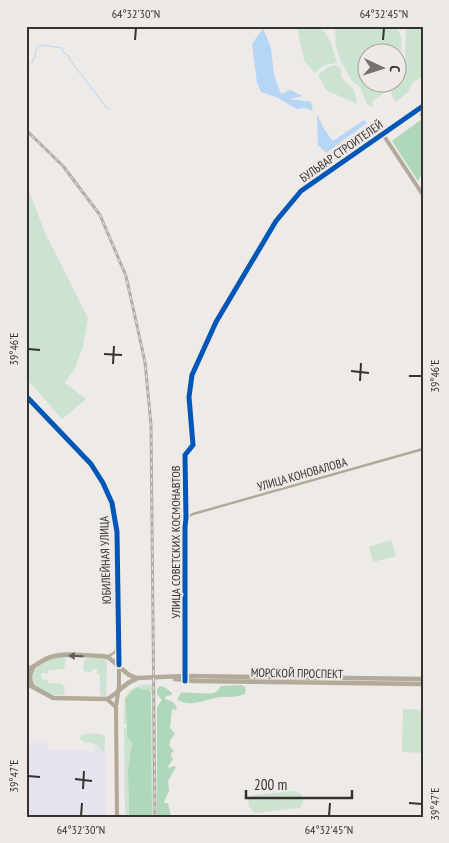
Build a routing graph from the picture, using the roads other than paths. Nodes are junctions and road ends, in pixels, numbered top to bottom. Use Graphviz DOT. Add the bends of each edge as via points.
graph roads {
  1 [pos="423,106"];
  2 [pos="382,134"];
  3 [pos="423,195"];
  4 [pos="216,322"];
  5 [pos="26,396"];
  6 [pos="423,449"];
  7 [pos="186,518"];
  8 [pos="118,644"];
  9 [pos="108,657"];
  10 [pos="119,666"];
  11 [pos="33,668"];
  12 [pos="26,670"];
  13 [pos="137,678"];
  14 [pos="185,678"];
  15 [pos="423,679"];
  16 [pos="390,681"];
  17 [pos="26,683"];
  18 [pos="423,684"];
  19 [pos="33,687"];
  20 [pos="118,692"];
  21 [pos="107,699"];
  22 [pos="116,708"];
  23 [pos="117,817"];
  1 -- 2 [label="street, БУЛЬВАР СТРОИТЕЛЕЙ"];
  2 -- 3 [label="street"];
  2 -- 4 [label="street, БУЛЬВАР СТРОИТЕЛЕЙ" via="296,195 276,221"];
  4 -- 7 [label="street, УЛИЦА СОВЕТСКИХ КОСМОНАВТОВ" via="192,375 190,397 194,440 185,455"];
  5 -- 8 [label="street, ЮБИЛЕЙНАЯ УЛИЦА" via="91,464 112,503 117,532"];
  6 -- 7 [label="street, УЛИЦА КОНОВАЛОВА"];
  7 -- 14 [label="street, УЛИЦА СОВЕТСКИХ КОСМОНАВТОВ"];
  8 -- 9 [label="street"];
  8 -- 10 [label="street, ЮБИЛЕЙНАЯ УЛИЦА"];
  9 -- 10 [label="main road"];
  9 -- 11 [label="main road, one-way" via="55,656"];
  10 -- 13 [label="main road"];
  10 -- 20 [label="main road, ЮБИЛЕЙНАЯ УЛИЦА"];
  11 -- 12 [label="main road"];
  11 -- 19 [label="main road" via="29,678"];
  13 -- 14 [label="main road, МОРСКОЙ ПРОСПЕКТ"];
  13 -- 20 [label="main road"];
  14 -- 16 [label="main road, МОРСКОЙ ПРОСПЕКТ"];
  15 -- 16 [label="main road, МОРСКОЙ ПРОСПЕКТ"];
  16 -- 18 [label="main road, МОРСКОЙ ПРОСПЕКТ"];
  17 -- 19 [label="main road"];
  19 -- 21 [label="main road" via="53,698"];
  20 -- 21 [label="main road"];
  20 -- 22 [label="main road, ЮБИЛЕЙНАЯ УЛИЦА"];
  21 -- 22 [label="main road"];
  22 -- 23 [label="main road, ЮБИЛЕЙНАЯ УЛИЦА"];
}
